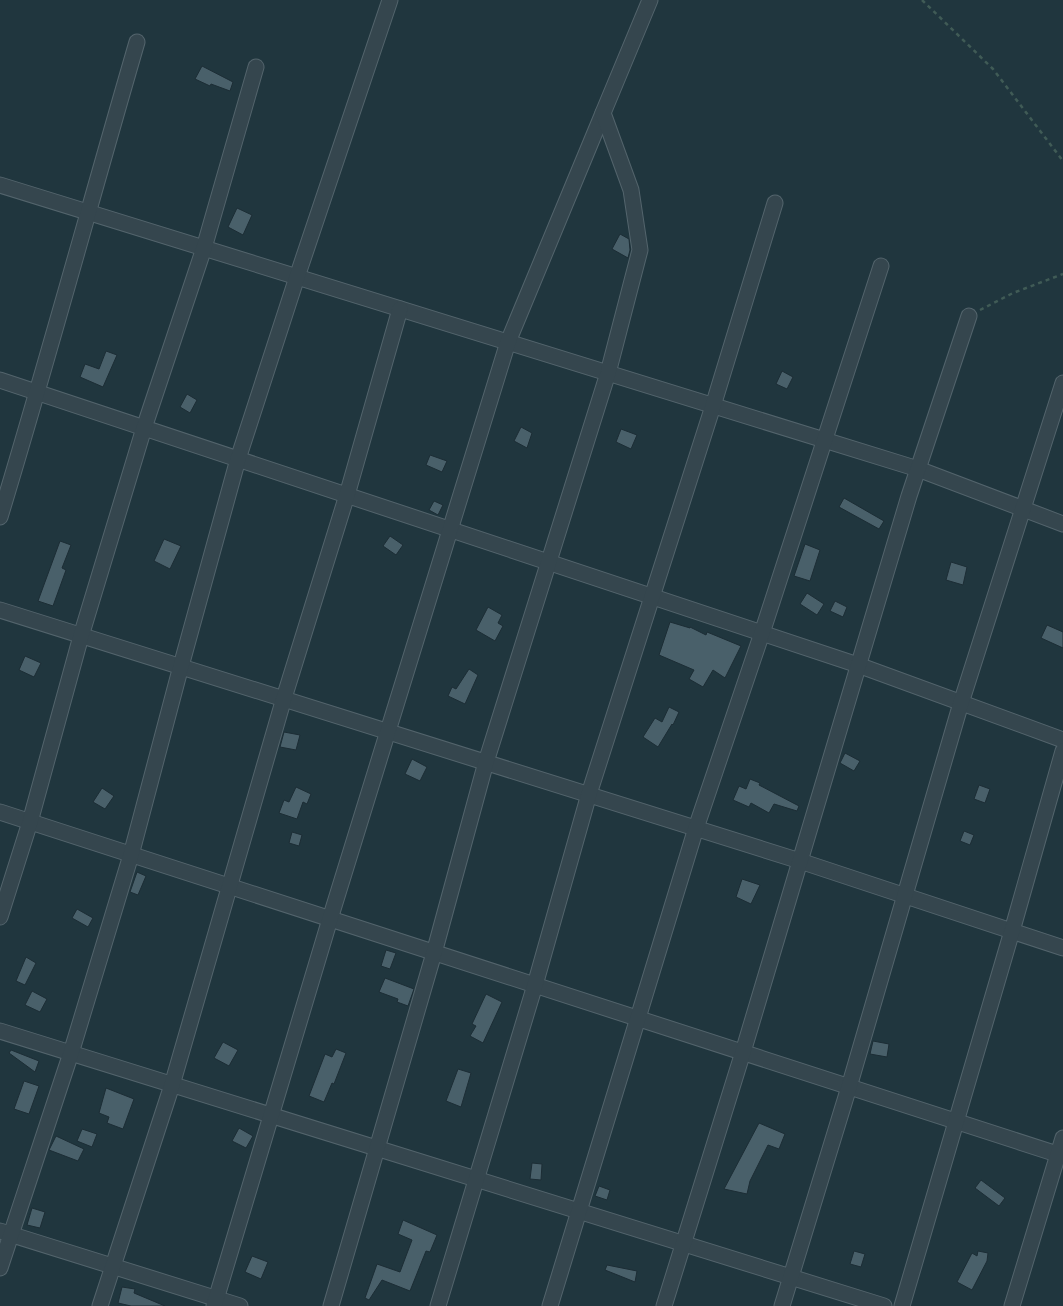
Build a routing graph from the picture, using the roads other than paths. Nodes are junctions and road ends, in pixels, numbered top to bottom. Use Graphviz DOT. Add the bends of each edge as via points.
graph roads {
  1 [pos="390,0"];
  2 [pos="650,0"];
  3 [pos="137,42"];
  4 [pos="256,66"];
  5 [pos="603,113"];
  6 [pos="0,185"];
  7 [pos="775,203"];
  8 [pos="87,212"];
  9 [pos="204,248"];
  10 [pos="881,266"];
  11 [pos="297,277"];
  12 [pos="400,309"];
  13 [pos="969,316"];
  14 [pos="508,342"];
  15 [pos="608,373"];
  16 [pos="0,380"];
  17 [pos="1063,383"];
  18 [pos="38,393"];
  19 [pos="713,406"];
  20 [pos="144,428"];
  21 [pos="824,440"];
  22 [pos="238,459"];
  23 [pos="918,469"];
  24 [pos="347,495"];
  25 [pos="1022,509"];
  26 [pos="0,518"];
  27 [pos="1063,524"];
  28 [pos="450,530"];
  29 [pos="548,562"];
  30 [pos="652,597"];
  31 [pos="0,610"];
  32 [pos="762,633"];
  33 [pos="81,636"];
  34 [pos="181,666"];
  35 [pos="858,666"];
  36 [pos="284,698"];
  37 [pos="961,703"];
  38 [pos="388,731"];
  39 [pos="1063,740"];
  40 [pos="1063,751"];
  41 [pos="486,762"];
  42 [pos="589,794"];
  43 [pos="0,812"];
  44 [pos="30,822"];
  45 [pos="696,828"];
  46 [pos="131,855"];
  47 [pos="800,861"];
  48 [pos="230,886"];
  49 [pos="904,895"];
  50 [pos="0,917"];
  51 [pos="330,919"];
  52 [pos="1012,931"];
  53 [pos="1063,948"];
  54 [pos="434,952"];
  55 [pos="535,985"];
  56 [pos="638,1018"];
  57 [pos="0,1031"];
  58 [pos="71,1052"];
  59 [pos="743,1052"];
  60 [pos="172,1085"];
  61 [pos="850,1087"];
  62 [pos="271,1116"];
  63 [pos="957,1121"];
  64 [pos="1063,1138"];
  65 [pos="378,1149"];
  66 [pos="1061,1155"];
  67 [pos="475,1179"];
  68 [pos="579,1211"];
  69 [pos="5,1232"];
  70 [pos="684,1244"];
  71 [pos="114,1266"];
  72 [pos="0,1268"];
  73 [pos="791,1277"];
  74 [pos="215,1302"];
  75 [pos="100,1306"];
  76 [pos="240,1306"];
  77 [pos="331,1306"];
  78 [pos="438,1306"];
  79 [pos="550,1306"];
  80 [pos="664,1306"];
  81 [pos="782,1306"];
  82 [pos="884,1306"];
  83 [pos="902,1306"];
  84 [pos="1012,1306"];
  1 -- 11 [label="street"];
  2 -- 5 [label="street"];
  3 -- 8 [label="street"];
  4 -- 9 [label="street"];
  5 -- 14 [label="street"];
  5 -- 15 [label="street" via="631,190 640,250"];
  6 -- 8 [label="street"];
  7 -- 19 [label="street"];
  8 -- 9 [label="street"];
  8 -- 18 [label="street"];
  9 -- 11 [label="street"];
  9 -- 20 [label="street"];
  10 -- 21 [label="street"];
  11 -- 12 [label="street"];
  11 -- 22 [label="street"];
  12 -- 14 [label="street"];
  12 -- 24 [label="street"];
  13 -- 23 [label="street"];
  14 -- 15 [label="street"];
  14 -- 28 [label="street"];
  15 -- 19 [label="street"];
  15 -- 29 [label="street"];
  16 -- 18 [label="street"];
  17 -- 25 [label="street"];
  18 -- 20 [label="street"];
  18 -- 26 [label="street"];
  19 -- 21 [label="street"];
  19 -- 30 [label="street"];
  20 -- 22 [label="street"];
  20 -- 33 [label="street"];
  21 -- 23 [label="street"];
  21 -- 32 [label="street"];
  22 -- 24 [label="street"];
  22 -- 34 [label="street"];
  23 -- 25 [label="street"];
  23 -- 35 [label="street"];
  24 -- 28 [label="street"];
  24 -- 36 [label="street"];
  25 -- 27 [label="street"];
  25 -- 37 [label="street"];
  28 -- 29 [label="street"];
  28 -- 38 [label="street"];
  29 -- 30 [label="street"];
  29 -- 41 [label="street"];
  30 -- 32 [label="street"];
  30 -- 42 [label="street"];
  31 -- 33 [label="street"];
  32 -- 35 [label="street"];
  32 -- 45 [label="street"];
  33 -- 34 [label="street"];
  33 -- 44 [label="street"];
  34 -- 36 [label="street"];
  34 -- 46 [label="street"];
  35 -- 37 [label="street"];
  35 -- 47 [label="street"];
  36 -- 38 [label="street"];
  36 -- 48 [label="street"];
  37 -- 39 [label="street"];
  37 -- 49 [label="street"];
  38 -- 41 [label="street"];
  38 -- 51 [label="street"];
  40 -- 52 [label="street"];
  41 -- 42 [label="street"];
  41 -- 54 [label="street"];
  42 -- 45 [label="street"];
  42 -- 55 [label="street"];
  43 -- 44 [label="street"];
  44 -- 46 [label="street"];
  44 -- 50 [label="street"];
  45 -- 47 [label="street"];
  45 -- 56 [label="street"];
  46 -- 48 [label="street"];
  46 -- 58 [label="street"];
  47 -- 49 [label="street"];
  47 -- 59 [label="street"];
  48 -- 51 [label="street"];
  48 -- 60 [label="street"];
  49 -- 52 [label="street"];
  49 -- 61 [label="street"];
  51 -- 54 [label="street"];
  51 -- 62 [label="street"];
  52 -- 53 [label="street"];
  52 -- 63 [label="street"];
  54 -- 55 [label="street"];
  54 -- 65 [label="street"];
  55 -- 56 [label="street"];
  55 -- 67 [label="street"];
  56 -- 59 [label="street"];
  56 -- 68 [label="street"];
  57 -- 58 [label="street"];
  58 -- 60 [label="street"];
  58 -- 69 [label="street"];
  59 -- 61 [label="street"];
  59 -- 70 [label="street"];
  60 -- 62 [label="street"];
  60 -- 71 [label="street"];
  61 -- 63 [label="street"];
  61 -- 73 [label="street"];
  62 -- 65 [label="street"];
  62 -- 74 [label="street"];
  63 -- 66 [label="street"];
  63 -- 83 [label="street"];
  64 -- 66 [label="street"];
  65 -- 67 [label="street"];
  65 -- 77 [label="street"];
  66 -- 84 [label="street"];
  67 -- 68 [label="street"];
  67 -- 78 [label="street"];
  68 -- 70 [label="street"];
  68 -- 79 [label="street"];
  69 -- 71 [label="street"];
  69 -- 72 [label="street"];
  70 -- 73 [label="street"];
  70 -- 80 [label="street"];
  71 -- 74 [label="street"];
  71 -- 75 [label="street"];
  73 -- 81 [label="street"];
  73 -- 82 [label="street"];
  74 -- 76 [label="street"];
}
